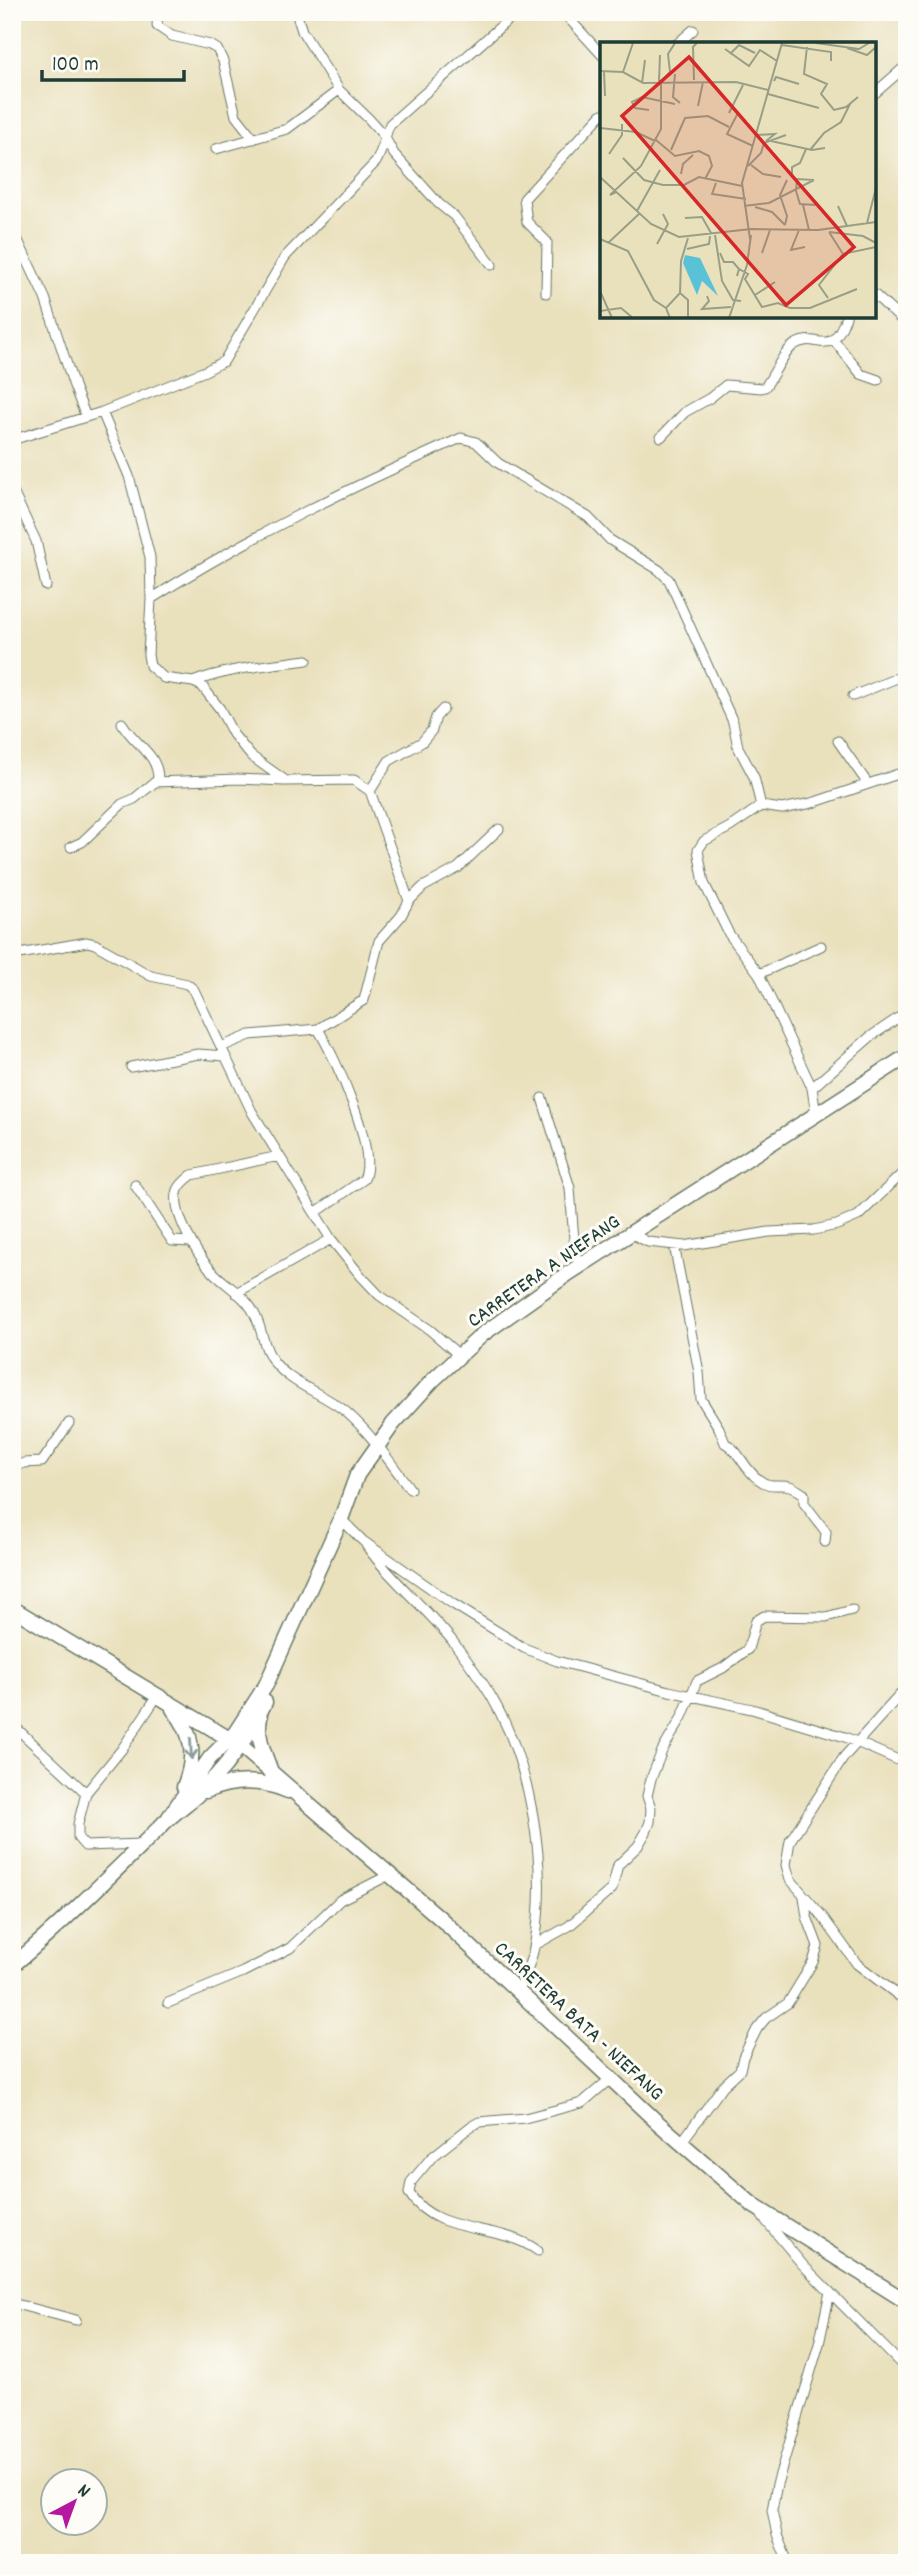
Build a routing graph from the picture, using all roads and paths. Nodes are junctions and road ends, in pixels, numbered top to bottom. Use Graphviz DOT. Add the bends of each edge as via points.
graph roads {
  1 [pos="158,12"];
  2 [pos="296,12"];
  3 [pos="517,12"];
  4 [pos="563,12"];
  5 [pos="693,30"];
  6 [pos="679,42"];
  7 [pos="600,53"];
  8 [pos="907,65"];
  9 [pos="340,90"];
  10 [pos="877,91"];
  11 [pos="600,116"];
  12 [pos="384,136"];
  13 [pos="254,139"];
  14 [pos="216,149"];
  15 [pos="12,228"];
  16 [pos="492,265"];
  17 [pos="546,293"];
  18 [pos="877,297"];
  19 [pos="846,318"];
  20 [pos="907,325"];
  21 [pos="833,339"];
  22 [pos="878,380"];
  23 [pos="102,412"];
  24 [pos="86,416"];
  25 [pos="661,438"];
  26 [pos="12,440"];
  27 [pos="12,490"];
  28 [pos="46,586"];
  29 [pos="151,599"];
  30 [pos="307,660"];
  31 [pos="907,670"];
  32 [pos="193,682"];
  33 [pos="853,696"];
  34 [pos="443,709"];
  35 [pos="122,723"];
  36 [pos="838,741"];
  37 [pos="907,771"];
  38 [pos="158,781"];
  39 [pos="286,781"];
  40 [pos="868,784"];
  41 [pos="370,791"];
  42 [pos="761,806"];
  43 [pos="499,829"];
  44 [pos="72,847"];
  45 [pos="409,901"];
  46 [pos="821,946"];
  47 [pos="12,953"];
  48 [pos="759,974"];
  49 [pos="907,1012"];
  50 [pos="318,1029"];
  51 [pos="223,1051"];
  52 [pos="907,1056"];
  53 [pos="131,1067"];
  54 [pos="812,1088"];
  55 [pos="542,1098"];
  56 [pos="816,1115"];
  57 [pos="279,1156"];
  58 [pos="907,1169"];
  59 [pos="135,1185"];
  60 [pos="315,1213"];
  61 [pos="632,1234"];
  62 [pos="331,1239"];
  63 [pos="191,1241"];
  64 [pos="674,1245"];
  65 [pos="579,1267"];
  66 [pos="236,1293"];
  67 [pos="459,1356"];
  68 [pos="69,1423"];
  69 [pos="377,1445"];
  70 [pos="12,1468"];
  71 [pos="410,1489"];
  72 [pos="341,1520"];
  73 [pos="363,1541"];
  74 [pos="825,1542"];
  75 [pos="12,1608"];
  76 [pos="852,1610"];
  77 [pos="266,1685"];
  78 [pos="907,1688"];
  79 [pos="690,1695"];
  80 [pos="162,1698"];
  81 [pos="265,1702"];
  82 [pos="243,1721"];
  83 [pos="12,1724"];
  84 [pos="211,1727"];
  85 [pos="235,1742"];
  86 [pos="856,1742"];
  87 [pos="907,1764"];
  88 [pos="270,1770"];
  89 [pos="86,1793"];
  90 [pos="198,1794"];
  91 [pos="303,1798"];
  92 [pos="178,1804"];
  93 [pos="169,1817"];
  94 [pos="142,1844"];
  95 [pos="391,1874"];
  96 [pos="803,1894"];
  97 [pos="535,1945"];
  98 [pos="12,1966"];
  99 [pos="519,1992"];
  100 [pos="907,2002"];
  101 [pos="168,2003"];
  102 [pos="610,2079"];
  103 [pos="681,2143"];
  104 [pos="754,2206"];
  105 [pos="538,2251"];
  106 [pos="830,2292"];
  107 [pos="907,2302"];
  108 [pos="12,2303"];
  109 [pos="76,2320"];
  110 [pos="907,2370"];
  111 [pos="786,2562"];
  1 -- 13 [label="street" via="157,26 217,50 236,116"];
  2 -- 9 [label="street" via="302,30"];
  3 -- 12 [label="street" via="399,113"];
  4 -- 7 [label="street"];
  5 -- 6 [label="street"];
  8 -- 10 [label="street"];
  9 -- 12 [label="street"];
  9 -- 13 [label="street" via="287,129"];
  11 -- 17 [label="street" via="524,199 527,222 547,242"];
  12 -- 16 [label="street" via="394,154 454,216"];
  12 -- 23 [label="street" via="376,162 285,257 224,361"];
  13 -- 14 [label="street"];
  15 -- 24 [label="street" via="46,298"];
  18 -- 20 [label="street"];
  19 -- 21 [label="street"];
  21 -- 22 [label="street" via="861,374"];
  21 -- 25 [label="street" via="794,345 765,387 726,385 685,412"];
  23 -- 24 [label="street"];
  23 -- 29 [label="street" via="135,497 150,557"];
  24 -- 26 [label="street"];
  27 -- 28 [label="street" via="36,541"];
  29 -- 32 [label="street" via="150,666 164,678"];
  29 -- 42 [label="street" via="247,542 365,481 461,438 475,442 498,463 589,517 610,540 669,580 729,713"];
  30 -- 32 [label="street"];
  31 -- 33 [label="street"];
  32 -- 39 [label="street" via="209,694 251,757"];
  34 -- 41 [label="street" via="422,742 389,761"];
  35 -- 38 [label="street" via="154,759"];
  36 -- 40 [label="street"];
  37 -- 40 [label="street"];
  38 -- 39 [label="street"];
  38 -- 44 [label="street" via="122,804"];
  39 -- 41 [label="street" via="354,780"];
  40 -- 42 [label="street" via="812,803 782,809"];
  41 -- 45 [label="street"];
  42 -- 48 [label="street" via="704,841 698,850 704,883 720,919"];
  43 -- 45 [label="street" via="457,868 423,887"];
  45 -- 50 [label="street" via="379,941 365,1000"];
  46 -- 48 [label="street"];
  47 -- 51 [label="street" via="95,944 151,976 187,984"];
  48 -- 54 [label="street"];
  49 -- 54 [label="street" via="860,1045"];
  50 -- 51 [label="street" via="250,1035"];
  50 -- 60 [label="street" via="337,1064 367,1158 364,1179"];
  51 -- 53 [label="street"];
  51 -- 57 [label="street"];
  52 -- 56 [label="main road, CARRETERA A NIEFANG"];
  54 -- 56 [label="street"];
  55 -- 65 [label="street" via="570,1188"];
  56 -- 61 [label="main road, CARRETERA A NIEFANG"];
  57 -- 60 [label="street"];
  57 -- 63 [label="street" via="208,1170 183,1182 177,1192 177,1210"];
  58 -- 64 [label="street" via="858,1216 837,1226"];
  59 -- 63 [label="street" via="172,1241"];
  60 -- 62 [label="street"];
  61 -- 64 [label="street" via="648,1242"];
  61 -- 65 [label="main road, CARRETERA A NIEFANG"];
  62 -- 66 [label="street"];
  62 -- 67 [label="street" via="379,1295"];
  63 -- 66 [label="street" via="211,1271"];
  64 -- 74 [label="street" via="701,1399 724,1443 733,1447 759,1480 804,1494 804,1503 826,1532"];
  65 -- 67 [label="main road, CARRETERA A NIEFANG" via="512,1312"];
  66 -- 69 [label="street" via="255,1313 265,1348 275,1363 289,1377 330,1399"];
  67 -- 69 [label="main road, CARRETERA A NIEFANG"];
  68 -- 70 [label="street" via="42,1462"];
  69 -- 71 [label="street"];
  69 -- 72 [label="main road, CARRETERA A NIEFANG" via="357,1475"];
  72 -- 73 [label="street"];
  72 -- 77 [label="main road, CARRETERA A NIEFANG"];
  73 -- 79 [label="street" via="524,1648 557,1661"];
  73 -- 97 [label="street" via="461,1653 491,1696 519,1758 536,1838 541,1890"];
  75 -- 80 [label="main road, CARRETERA BATA - NIEFANG"];
  76 -- 79 [label="street" via="826,1617 764,1616 756,1621 748,1649 697,1681"];
  77 -- 81 [label="main road"];
  77 -- 82 [label="main road"];
  78 -- 86 [label="street"];
  79 -- 86 [label="street"];
  79 -- 97 [label="street" via="651,1779 647,1796 650,1822 638,1846 618,1865 612,1889 569,1926"];
  80 -- 84 [label="main road, CARRETERA BATA - NIEFANG"];
  80 -- 89 [label="street"];
  80 -- 92 [label="main road, one-way" via="191,1738 192,1758"];
  81 -- 85 [label="main road" via="252,1729"];
  81 -- 88 [label="main road" via="258,1726"];
  82 -- 84 [label="main road" via="223,1730"];
  82 -- 85 [label="main road"];
  83 -- 89 [label="street"];
  84 -- 85 [label="main road, CARRETERA BATA - NIEFANG"];
  85 -- 88 [label="main road, CARRETERA BATA - NIEFANG"];
  85 -- 90 [label="main road"];
  85 -- 92 [label="main road" via="211,1758"];
  86 -- 87 [label="street"];
  86 -- 96 [label="street" via="790,1841 786,1865 790,1879"];
  88 -- 91 [label="main road, CARRETERA BATA - NIEFANG"];
  89 -- 94 [label="street" via="78,1824 78,1838 85,1846"];
  90 -- 91 [label="main road" via="221,1784 245,1781 273,1785"];
  90 -- 93 [label="main road"];
  91 -- 95 [label="main road, CARRETERA BATA - NIEFANG"];
  92 -- 93 [label="main road"];
  93 -- 94 [label="main road"];
  94 -- 98 [label="main road"];
  95 -- 99 [label="main road, CARRETERA BATA - NIEFANG"];
  95 -- 101 [label="street" via="340,1900 289,1948"];
  96 -- 100 [label="street" via="857,1964"];
  96 -- 103 [label="street" via="818,1946 813,1962 788,2003 757,2029 740,2070"];
  97 -- 99 [label="street"];
  99 -- 102 [label="main road, CARRETERA BATA - NIEFANG"];
  102 -- 103 [label="main road, CARRETERA BATA - NIEFANG"];
  102 -- 105 [label="street" via="582,2103 525,2118 479,2122 431,2158 411,2182 409,2193 415,2203 438,2219 514,2238"];
  103 -- 104 [label="main road, CARRETERA BATA - NIEFANG"];
  104 -- 106 [label="street"];
  104 -- 107 [label="main road, CARRETERA BATA - NIEFANG"];
  106 -- 110 [label="street"];
  106 -- 111 [label="street" via="772,2510"];
  108 -- 109 [label="street"];
}
